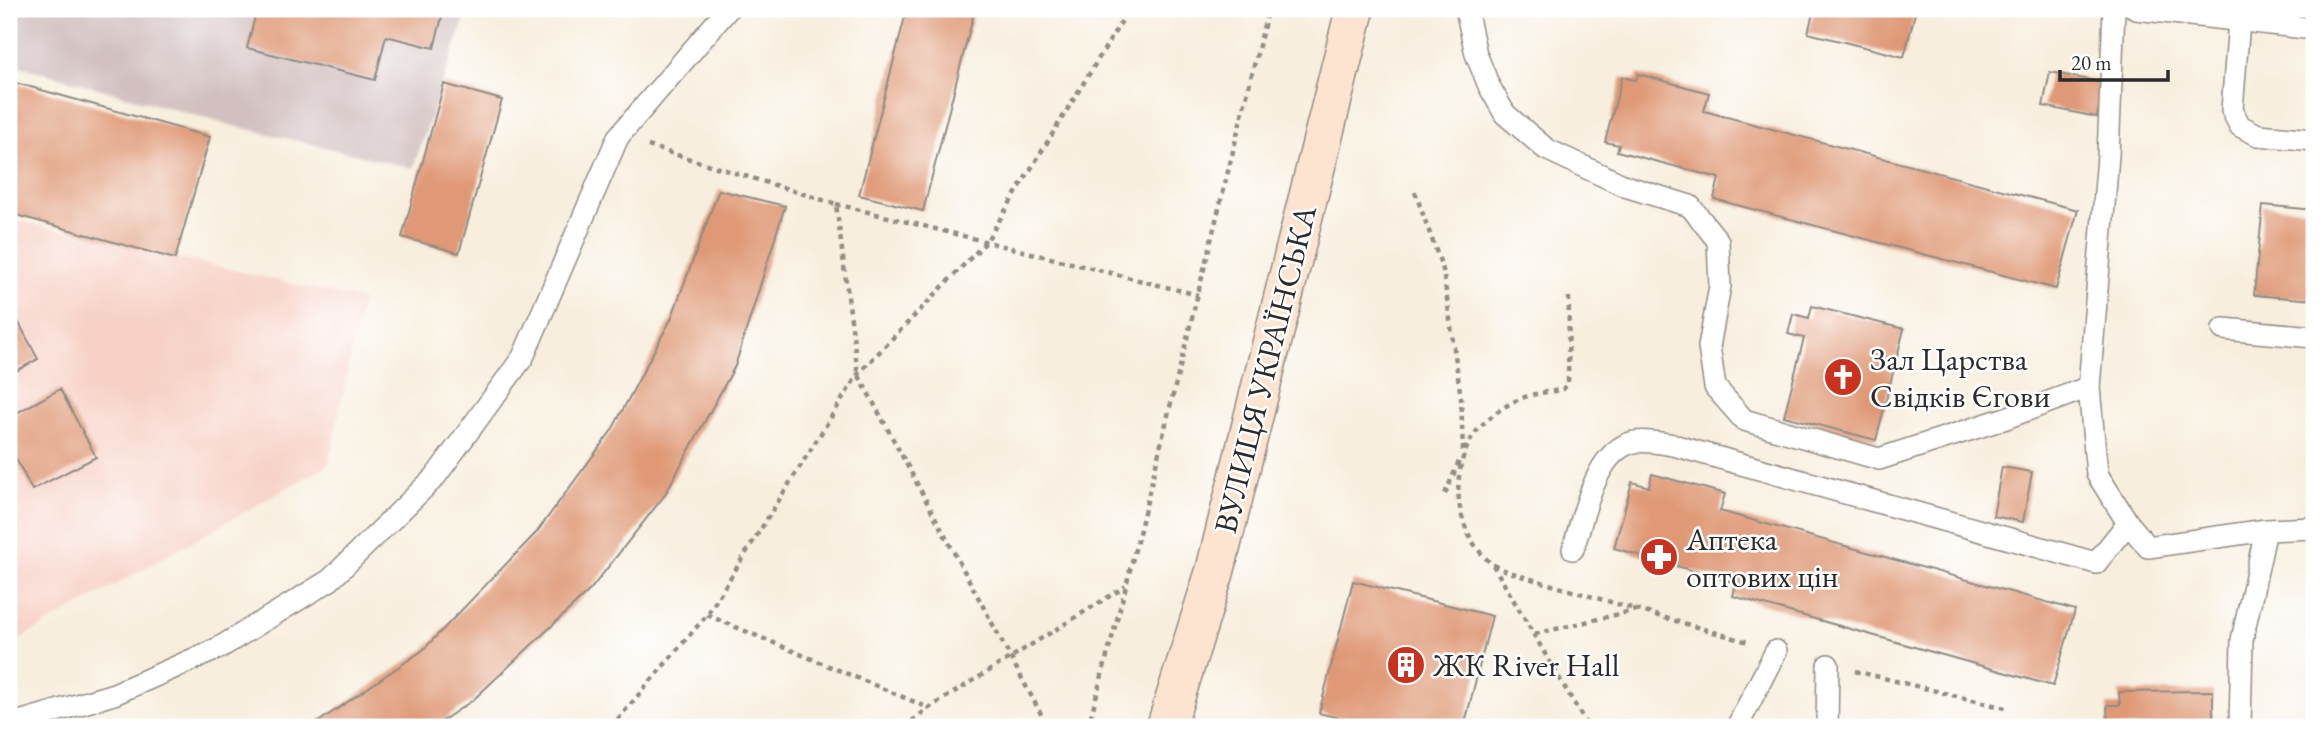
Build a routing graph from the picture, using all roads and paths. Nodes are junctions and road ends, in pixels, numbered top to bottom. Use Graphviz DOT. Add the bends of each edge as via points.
graph roads {
  1 [pos="728,9"];
  2 [pos="1129,9"];
  3 [pos="1268,9"];
  4 [pos="1355,9"];
  5 [pos="1466,9"];
  6 [pos="2114,9"];
  7 [pos="2136,9"];
  8 [pos="2239,21"];
  9 [pos="2314,29"];
  10 [pos="618,137"];
  11 [pos="2314,140"];
  12 [pos="1415,192"];
  13 [pos="836,204"];
  14 [pos="986,242"];
  15 [pos="1198,295"];
  16 [pos="1569,297"];
  17 [pos="2223,329"];
  18 [pos="2314,337"];
  19 [pos="858,374"];
  20 [pos="2088,387"];
  21 [pos="1463,452"];
  22 [pos="1445,494"];
  23 [pos="2128,523"];
  24 [pos="2314,528"];
  25 [pos="2266,530"];
  26 [pos="1573,549"];
  27 [pos="1493,564"];
  28 [pos="1126,586"];
  29 [pos="1638,610"];
  30 [pos="707,615"];
  31 [pos="1535,634"];
  32 [pos="1776,651"];
  33 [pos="1011,657"];
  34 [pos="1828,665"];
  35 [pos="929,708"];
  36 [pos="2009,709"];
  37 [pos="1286,723"];
  38 [pos="9,725"];
  39 [pos="611,727"];
  40 [pos="904,727"];
  41 [pos="1048,727"];
  42 [pos="1088,727"];
  43 [pos="1166,727"];
  44 [pos="1303,727"];
  45 [pos="1588,727"];
  46 [pos="1737,727"];
  47 [pos="1827,727"];
  48 [pos="2240,727"];
  1 -- 10 [label="lane"];
  2 -- 14 [label="path"];
  3 -- 15 [label="path"];
  4 -- 43 [label="main road, ВУЛИЦЯ УКРАЇНСЬКА" via="1215,571"];
  5 -- 20 [label="lane" via="1476,54 1504,114 1546,149 1625,186 1690,206 1718,242 1720,286 1709,347 1715,387 1744,420 1879,458"];
  6 -- 20 [label="lane" via="2108,156"];
  7 -- 8 [label="lane"];
  8 -- 9 [label="lane"];
  8 -- 11 [label="lane" via="2232,110 2240,126 2258,135"];
  10 -- 13 [label="path"];
  10 -- 38 [label="lane" via="523,357 435,477 330,580 219,648 114,694"];
  12 -- 21 [label="path" via="1443,270 1461,398"];
  13 -- 14 [label="path"];
  13 -- 19 [label="path"];
  14 -- 15 [label="path"];
  14 -- 19 [label="path"];
  15 -- 28 [label="path"];
  16 -- 21 [label="path" via="1568,382 1563,389 1531,395 1507,406 1481,426"];
  17 -- 18 [label="lane"];
  19 -- 30 [label="path"];
  19 -- 33 [label="path"];
  20 -- 23 [label="lane" via="2096,474"];
  21 -- 22 [label="path"];
  21 -- 27 [label="path" via="1458,484 1461,516 1474,545"];
  23 -- 25 [label="lane" via="2148,547"];
  23 -- 26 [label="lane" via="2096,563 1673,445 1648,442 1614,451 1601,469"];
  24 -- 25 [label="lane"];
  25 -- 48 [label="lane" via="2242,640"];
  27 -- 29 [label="path"];
  27 -- 31 [label="path"];
  28 -- 33 [label="path"];
  28 -- 42 [label="path"];
  29 -- 31 [label="path"];
  29 -- 32 [label="path"];
  30 -- 35 [label="path"];
  30 -- 39 [label="path"];
  31 -- 45 [label="path"];
  32 -- 46 [label="lane"];
  33 -- 35 [label="path"];
  33 -- 41 [label="path"];
  34 -- 36 [label="path"];
  34 -- 47 [label="lane"];
  35 -- 40 [label="path"];
  37 -- 44 [label="path"];
}
